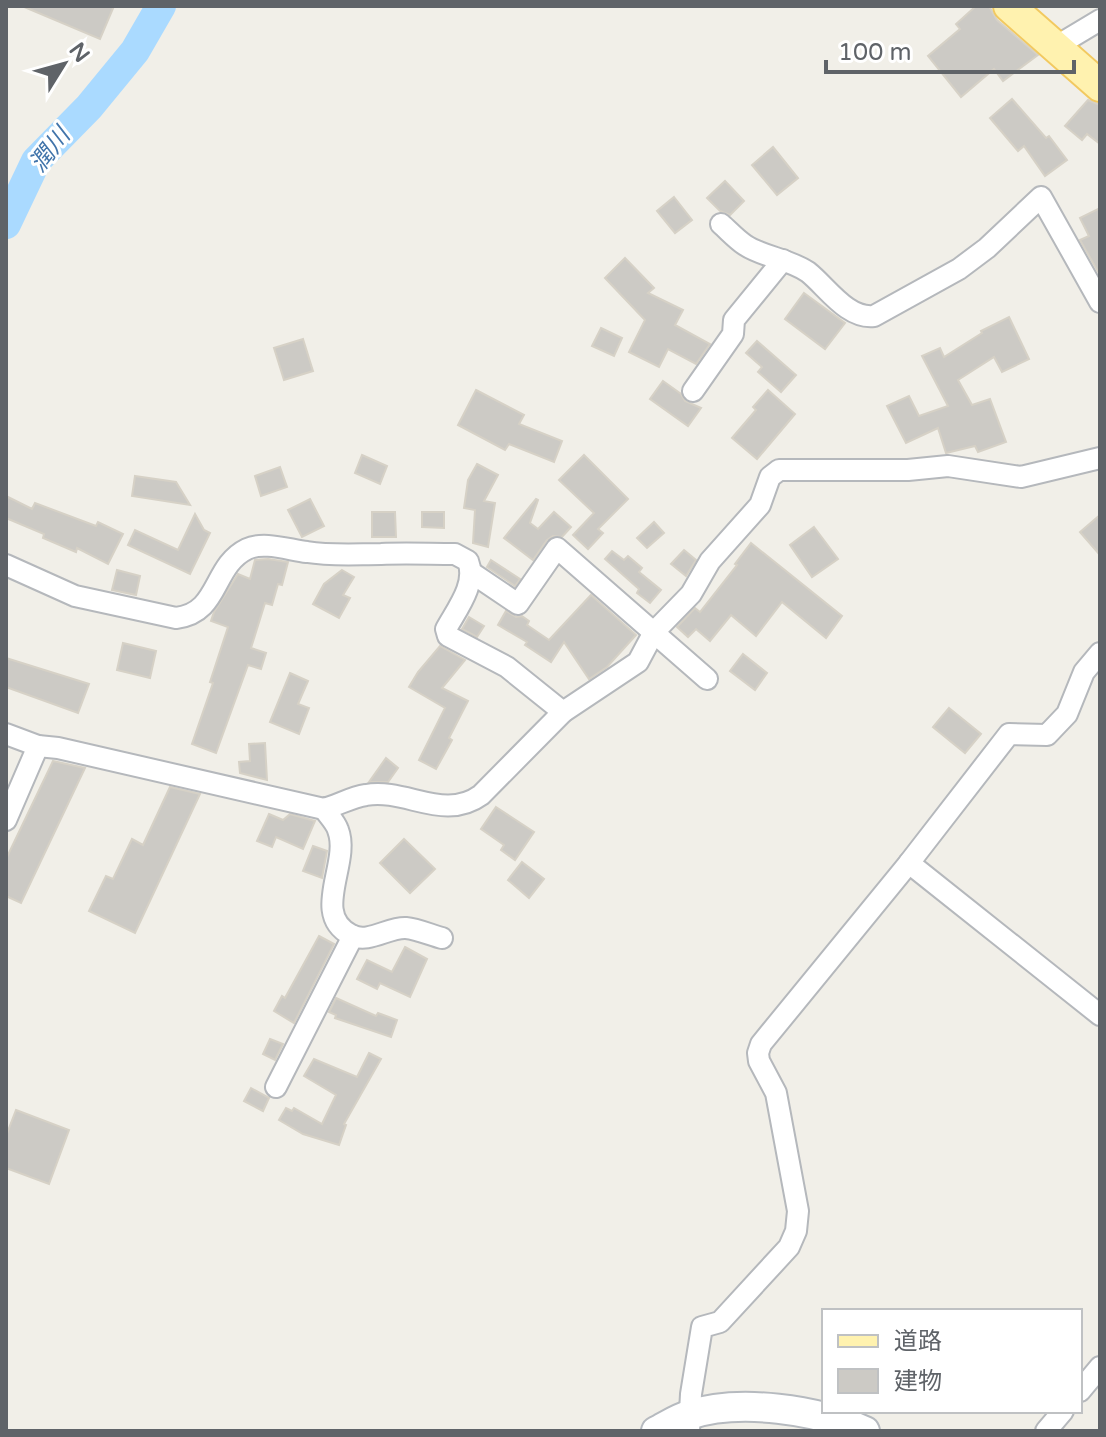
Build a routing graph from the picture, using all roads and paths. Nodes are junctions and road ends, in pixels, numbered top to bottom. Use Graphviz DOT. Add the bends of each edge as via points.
graph roads {
  1 [pos="1009,6"];
  2 [pos="1093,6"];
  3 [pos="1100,17"];
  4 [pos="1055,47"];
  5 [pos="1100,86"];
  6 [pos="721,224"];
  7 [pos="783,260"];
  8 [pos="1100,302"];
  9 [pos="693,391"];
  10 [pos="1100,458"];
  11 [pos="6,565"];
  12 [pos="472,573"];
  13 [pos="654,632"];
  14 [pos="1100,653"];
  15 [pos="707,679"];
  16 [pos="563,712"];
  17 [pos="6,734"];
  18 [pos="38,746"];
  19 [pos="324,809"];
  20 [pos="6,820"];
  21 [pos="909,863"];
  22 [pos="353,936"];
  23 [pos="442,938"];
  24 [pos="1100,1015"];
  25 [pos="276,1087"];
  26 [pos="1100,1367"];
  27 [pos="1082,1389"];
  28 [pos="1061,1413"];
  29 [pos="689,1423"];
  30 [pos="656,1431"];
  31 [pos="865,1431"];
  32 [pos="1046,1431"];
  1 -- 4 [label="main road"];
  2 -- 3 [label="street"];
  3 -- 4 [label="street"];
  4 -- 5 [label="main road"];
  6 -- 7 [label="street" via="746,246"];
  7 -- 8 [label="street" via="806,271 857,314 874,316 959,269 1041,197"];
  7 -- 9 [label="street" via="734,320 733,334"];
  10 -- 13 [label="street" via="1021,477 948,466 779,470 770,477 760,505 710,561 691,594"];
  11 -- 12 [label="street" via="75,596 176,618 201,609 228,563 248,548 455,554 468,561"];
  12 -- 13 [label="street" via="518,604 557,548"];
  12 -- 16 [label="street" via="446,629 448,636 507,667"];
  13 -- 15 [label="street"];
  13 -- 16 [label="street" via="638,662"];
  14 -- 21 [label="street" via="1084,672 1067,714 1047,735 1009,734"];
  16 -- 19 [label="street" via="468,805 366,795"];
  17 -- 18 [label="street"];
  18 -- 19 [label="street"];
  18 -- 20 [label="street"];
  19 -- 22 [label="street" via="339,830 341,853 331,906 337,924"];
  21 -- 24 [label="street"];
  21 -- 29 [label="street" via="761,1044 759,1061 776,1093 798,1211 796,1231 789,1247 720,1322 702,1327"];
  22 -- 23 [label="street" via="405,928"];
  22 -- 25 [label="street"];
  26 -- 27 [label="street"];
  28 -- 32 [label="street"];
  29 -- 30 [label="street"];
  29 -- 31 [label="street" via="741,1406 840,1420"];
}
